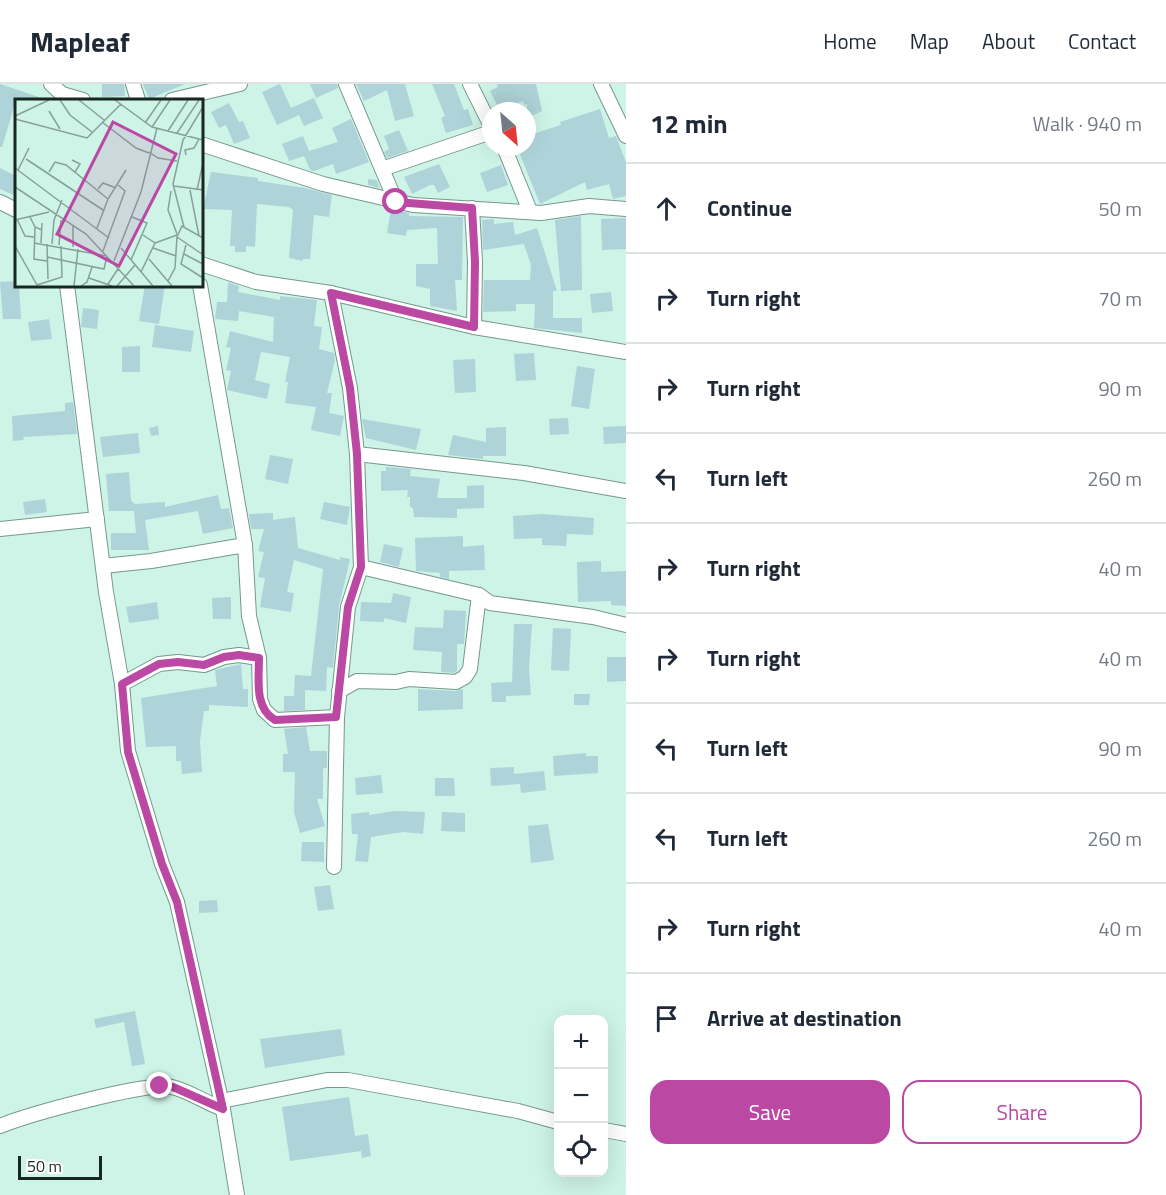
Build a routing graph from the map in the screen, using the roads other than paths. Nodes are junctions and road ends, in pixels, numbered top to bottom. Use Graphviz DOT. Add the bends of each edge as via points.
graph roads {
  1 [pos="51,84"];
  2 [pos="133,84"];
  3 [pos="240,84"];
  4 [pos="346,84"];
  5 [pos="470,84"];
  6 [pos="601,84"];
  7 [pos="62,97"];
  8 [pos="138,99"];
  9 [pos="176,99"];
  10 [pos="482,108"];
  11 [pos="482,135"];
  12 [pos="626,136"];
  13 [pos="202,144"];
  14 [pos="508,156"];
  15 [pos="382,169"];
  16 [pos="0,201"];
  17 [pos="396,202"];
  18 [pos="472,208"];
  19 [pos="626,208"];
  20 [pos="15,209"];
  21 [pos="530,211"];
  22 [pos="202,264"];
  23 [pos="67,286"];
  24 [pos="200,286"];
  25 [pos="331,293"];
  26 [pos="474,327"];
  27 [pos="626,352"];
  28 [pos="357,454"];
  29 [pos="626,491"];
  30 [pos="97,519"];
  31 [pos="0,530"];
  32 [pos="245,544"];
  33 [pos="103,566"];
  34 [pos="361,567"];
  35 [pos="479,595"];
  36 [pos="626,625"];
  37 [pos="259,658"];
  38 [pos="122,684"];
  39 [pos="339,691"];
  40 [pos="336,717"];
  41 [pos="334,867"];
  42 [pos="222,1105"];
  43 [pos="554,1121"];
  44 [pos="0,1126"];
  45 [pos="608,1131"];
  46 [pos="626,1134"];
  47 [pos="237,1195"];
  1 -- 7 [label="street"];
  2 -- 8 [label="street"];
  3 -- 9 [label="street"];
  4 -- 15 [label="street"];
  5 -- 10 [label="street"];
  6 -- 12 [label="street"];
  11 -- 15 [label="street"];
  13 -- 17 [label="street"];
  14 -- 21 [label="street"];
  15 -- 17 [label="street"];
  16 -- 20 [label="street"];
  17 -- 18 [label="street"];
  18 -- 21 [label="street"];
  18 -- 26 [label="street"];
  19 -- 21 [label="street" via="589,206"];
  22 -- 25 [label="street" via="256,282"];
  23 -- 30 [label="street"];
  24 -- 32 [label="street"];
  25 -- 26 [label="street"];
  25 -- 28 [label="street" via="350,388"];
  26 -- 27 [label="street"];
  28 -- 29 [label="street" via="524,473"];
  28 -- 34 [label="street"];
  30 -- 31 [label="street"];
  30 -- 33 [label="street"];
  32 -- 33 [label="street"];
  32 -- 37 [label="street" via="249,616"];
  33 -- 38 [label="street"];
  34 -- 35 [label="street"];
  34 -- 39 [label="street" via="348,607"];
  35 -- 36 [label="street" via="490,603 508,607"];
  35 -- 39 [label="street" via="470,669 465,677 456,682 357,681"];
  37 -- 38 [label="street" via="239,655 204,665 159,664"];
  37 -- 40 [label="street" via="260,699 269,717"];
  38 -- 42 [label="street" via="128,752 177,902"];
  39 -- 40 [label="street"];
  40 -- 41 [label="street"];
  42 -- 43 [label="street" via="327,1080 348,1080"];
  42 -- 44 [label="street" via="160,1086"];
  42 -- 47 [label="street"];
  45 -- 46 [label="street"];
}
